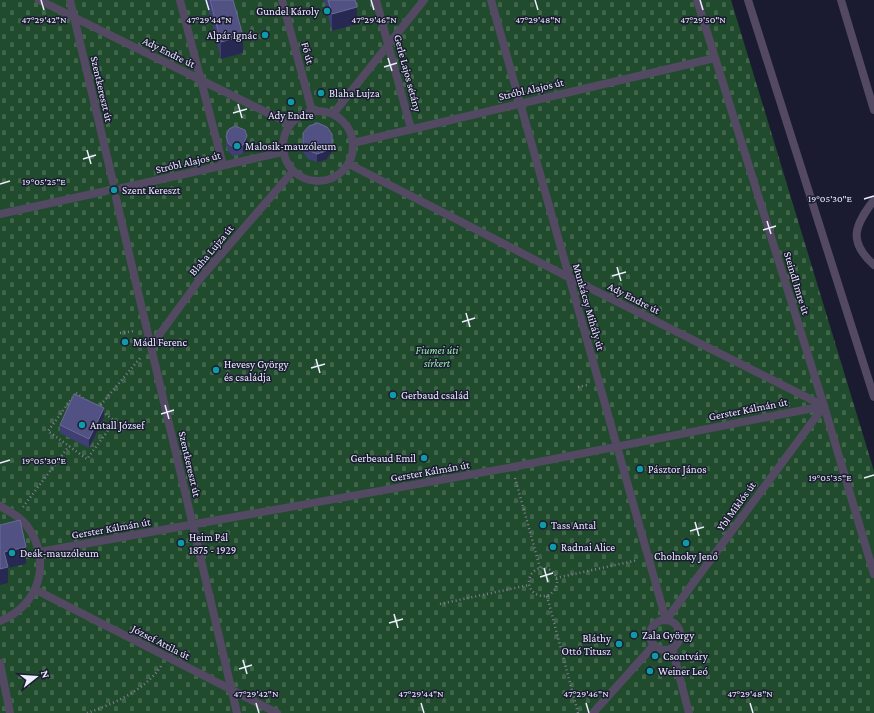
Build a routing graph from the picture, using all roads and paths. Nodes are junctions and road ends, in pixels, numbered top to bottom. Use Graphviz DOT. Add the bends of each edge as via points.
graph roads {
  1 [pos="39,0"];
  2 [pos="70,0"];
  3 [pos="180,0"];
  4 [pos="282,0"];
  5 [pos="376,0"];
  6 [pos="424,0"];
  7 [pos="491,0"];
  8 [pos="697,0"];
  9 [pos="748,0"];
  10 [pos="841,0"];
  11 [pos="74,17"];
  12 [pos="389,46"];
  13 [pos="715,58"];
  14 [pos="201,80"];
  15 [pos="521,103"];
  16 [pos="874,110"];
  17 [pos="312,111"];
  18 [pos="333,114"];
  19 [pos="290,124"];
  20 [pos="411,129"];
  21 [pos="353,143"];
  22 [pos="283,152"];
  23 [pos="349,164"];
  24 [pos="223,165"];
  25 [pos="292,171"];
  26 [pos="113,182"];
  27 [pos="122,188"];
  28 [pos="106,191"];
  29 [pos="116,198"];
  30 [pos="873,203"];
  31 [pos="0,214"];
  32 [pos="874,265"];
  33 [pos="570,278"];
  34 [pos="151,346"];
  35 [pos="874,397"];
  36 [pos="824,406"];
  37 [pos="97,408"];
  38 [pos="617,445"];
  39 [pos="69,446"];
  40 [pos="513,467"];
  41 [pos="0,506"];
  42 [pos="17,516"];
  43 [pos="193,524"];
  44 [pos="39,552"];
  45 [pos="648,558"];
  46 [pos="540,568"];
  47 [pos="874,574"];
  48 [pos="556,578"];
  49 [pos="529,585"];
  50 [pos="36,590"];
  51 [pos="547,596"];
  52 [pos="440,604"];
  53 [pos="666,620"];
  54 [pos="0,621"];
  55 [pos="654,645"];
  56 [pos="672,648"];
  57 [pos="166,657"];
  58 [pos="0,663"];
  59 [pos="231,690"];
  60 [pos="10,713"];
  61 [pos="87,713"];
  62 [pos="237,713"];
  63 [pos="277,713"];
  64 [pos="578,713"];
  65 [pos="593,713"];
  66 [pos="689,713"];
  1 -- 11 [label="lane, Ady Endre út"];
  2 -- 11 [label="lane, Szentkereszt út"];
  3 -- 14 [label="lane"];
  4 -- 17 [label="lane, Fő út"];
  5 -- 12 [label="lane, Gerle Lajos sétány"];
  6 -- 12 [label="lane"];
  7 -- 15 [label="lane, Munkácsy Mihály út"];
  8 -- 13 [label="lane, Steindl Imre út"];
  9 -- 35 [label="lane"];
  10 -- 16 [label="lane"];
  11 -- 14 [label="lane, Ady Endre út"];
  11 -- 26 [label="lane, Szentkereszt út"];
  12 -- 18 [label="lane"];
  12 -- 20 [label="lane, Gerle Lajos sétány"];
  13 -- 15 [label="lane, Stróbl Alajos út"];
  13 -- 36 [label="lane, Steindl Imre út"];
  14 -- 19 [label="lane, Ady Endre út"];
  14 -- 24 [label="lane"];
  15 -- 20 [label="lane, Stróbl Alajos út"];
  15 -- 33 [label="lane, Munkácsy Mihály út"];
  17 -- 18 [label="lane"];
  17 -- 19 [label="lane"];
  18 -- 21 [label="lane" via="347,126"];
  19 -- 22 [label="lane" via="283,142"];
  20 -- 21 [label="lane, Stróbl Alajos út"];
  21 -- 23 [label="lane" via="353,154"];
  22 -- 24 [label="lane, Stróbl Alajos út"];
  22 -- 25 [label="lane"];
  23 -- 25 [label="lane" via="337,177 319,182 309,181"];
  23 -- 33 [label="lane, Ady Endre út"];
  24 -- 27 [label="lane, Stróbl Alajos út"];
  25 -- 34 [label="lane, Blaha Lujza út" via="200,279"];
  26 -- 27 [label="lane"];
  26 -- 28 [label="lane" via="108,184"];
  27 -- 29 [label="lane"];
  28 -- 29 [label="lane" via="111,197"];
  28 -- 31 [label="lane"];
  29 -- 34 [label="lane, Szentkereszt út"];
  30 -- 32 [label="lane" via="858,223 856,238 866,257"];
  33 -- 36 [label="lane, Ady Endre út"];
  33 -- 38 [label="lane, Munkácsy Mihály út"];
  34 -- 37 [label="path"];
  34 -- 43 [label="lane, Szentkereszt út"];
  36 -- 38 [label="lane, Gerster Kálmán út"];
  36 -- 47 [label="lane, Steindl Imre út"];
  36 -- 53 [label="lane, Ybl Miklós út"];
  37 -- 39 [label="path" via="114,421 87,459"];
  37 -- 39 [label="path" via="76,393 48,431"];
  38 -- 40 [label="lane, Gerster Kálmán út"];
  38 -- 45 [label="lane, Munkácsy Mihály út"];
  39 -- 42 [label="path"];
  40 -- 43 [label="lane, Gerster Kálmán út"];
  40 -- 46 [label="path"];
  41 -- 42 [label="lane"];
  42 -- 44 [label="lane" via="35,538"];
  43 -- 44 [label="lane, Gerster Kálmán út"];
  43 -- 59 [label="lane, Szentkereszt út"];
  44 -- 50 [label="lane" via="40,569"];
  45 -- 48 [label="path"];
  45 -- 53 [label="lane, Munkácsy Mihály út"];
  46 -- 48 [label="path" via="549,569"];
  46 -- 49 [label="path" via="529,577"];
  48 -- 51 [label="path" via="555,589"];
  49 -- 51 [label="path" via="535,594"];
  49 -- 52 [label="path"];
  50 -- 54 [label="lane" via="26,604 11,617"];
  50 -- 57 [label="lane, József Attila út"];
  51 -- 64 [label="path"];
  53 -- 55 [label="lane" via="657,623 651,630"];
  53 -- 56 [label="lane" via="675,624 680,632 678,642"];
  55 -- 56 [label="lane" via="662,650"];
  55 -- 65 [label="lane"];
  56 -- 66 [label="lane"];
  57 -- 59 [label="lane, József Attila út"];
  57 -- 61 [label="path" via="156,673 133,692"];
  58 -- 60 [label="lane"];
  59 -- 62 [label="lane, Szentkereszt út"];
  59 -- 63 [label="lane, József Attila út"];
}
